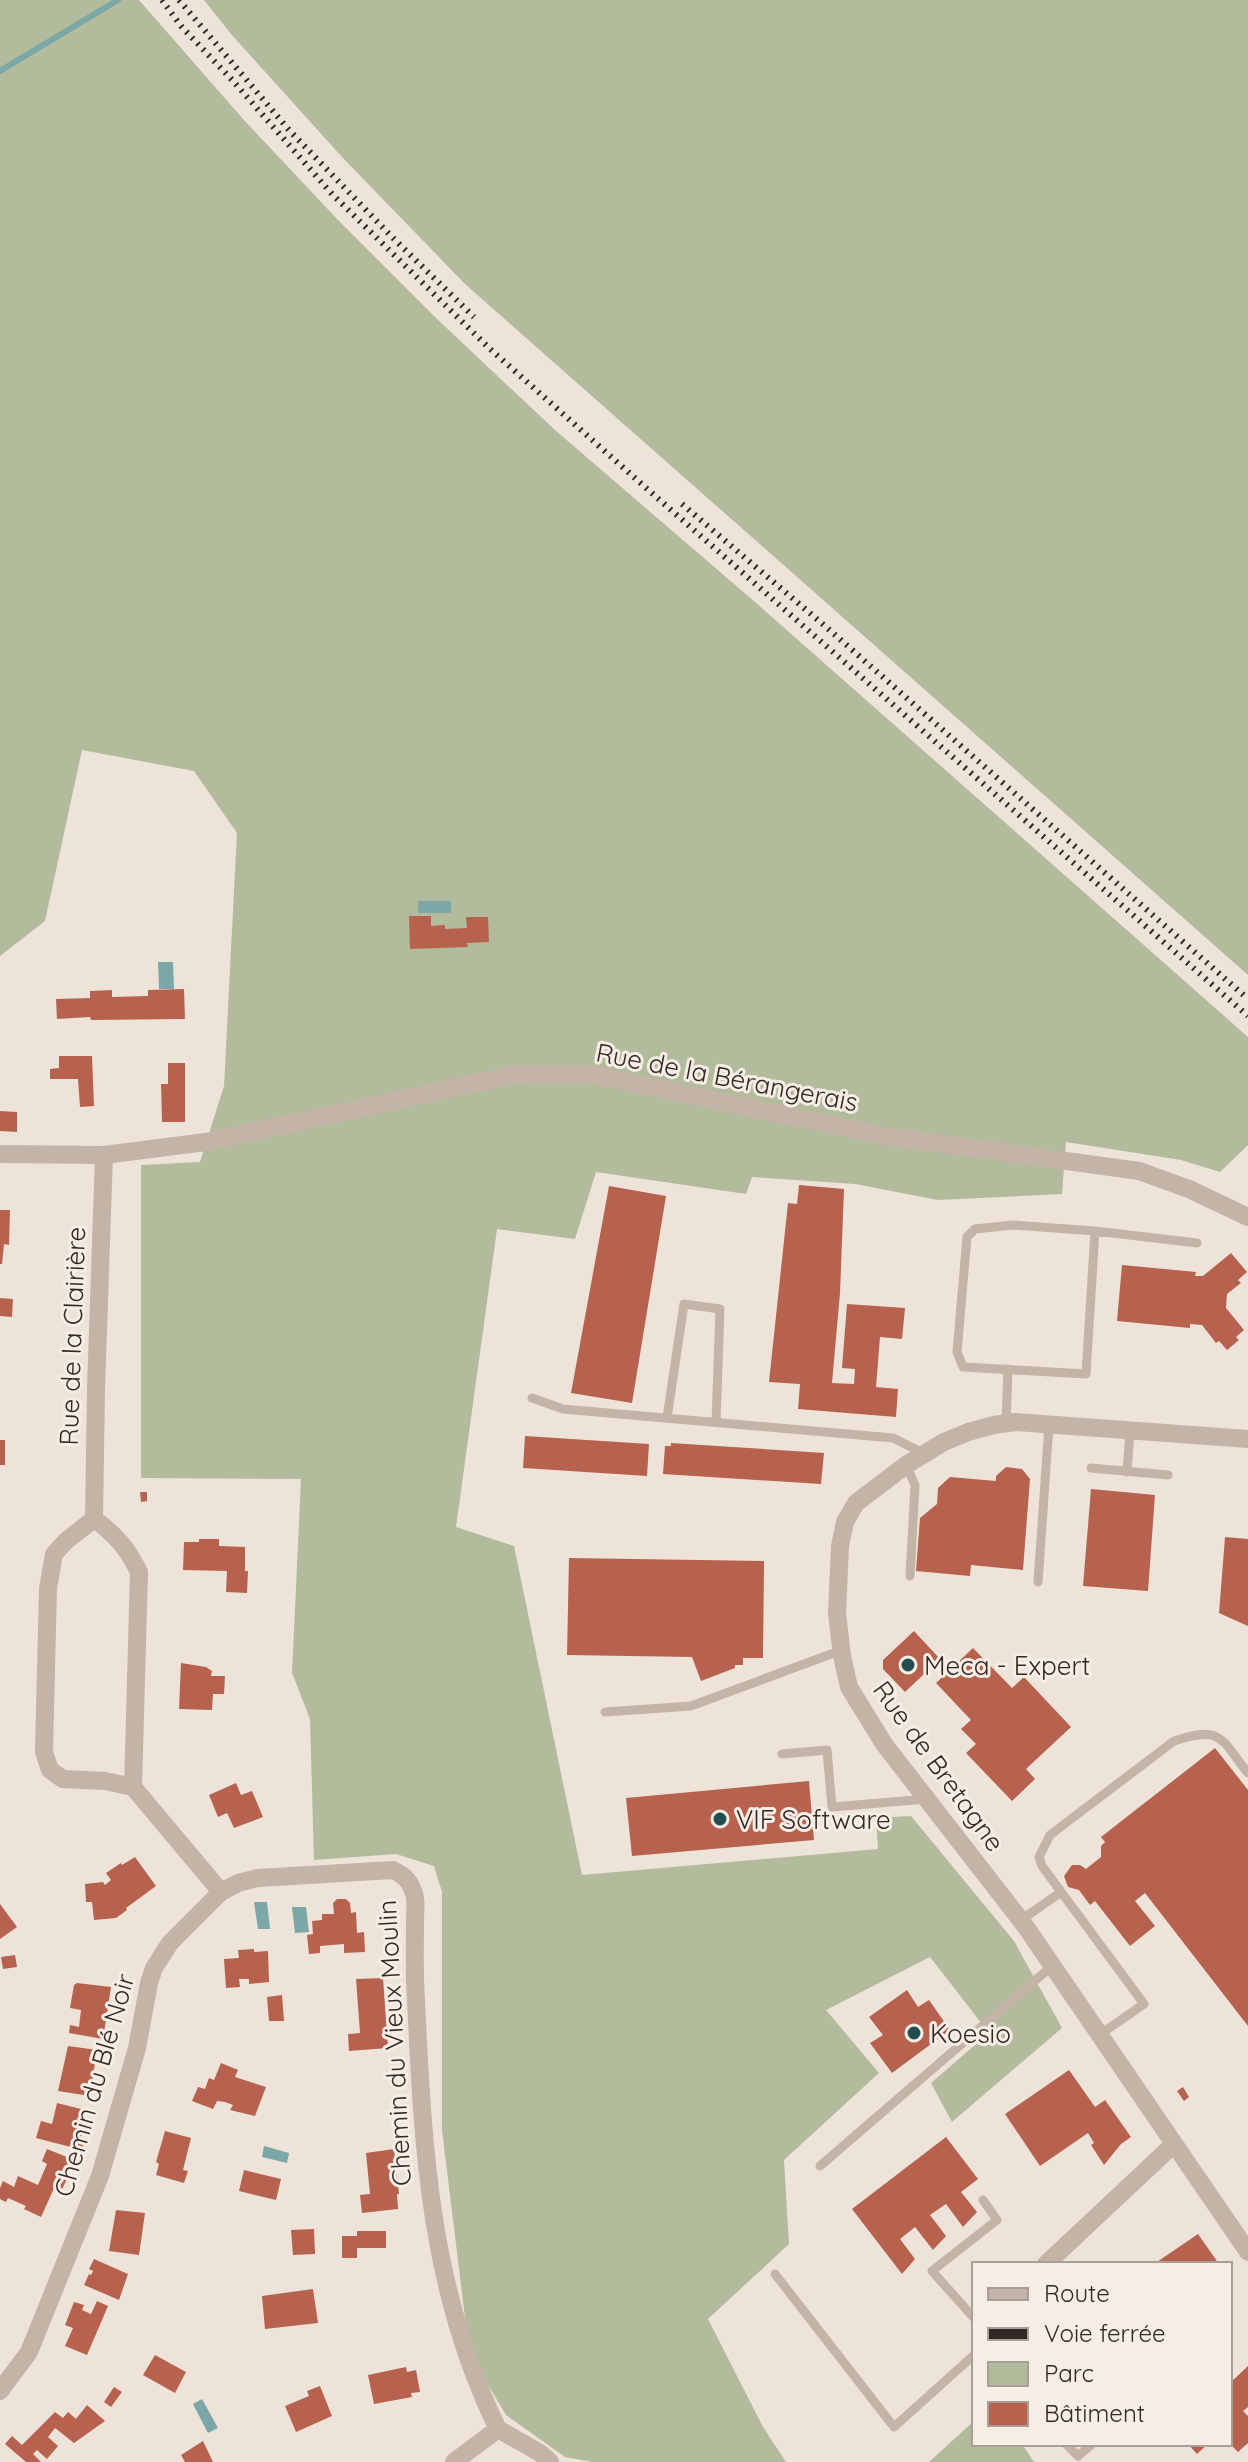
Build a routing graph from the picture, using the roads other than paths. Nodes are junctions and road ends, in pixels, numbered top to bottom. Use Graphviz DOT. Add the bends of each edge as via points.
graph roads {
  1 [pos="0,1154"];
  2 [pos="104,1155"];
  3 [pos="1248,1217"];
  4 [pos="1095,1231"];
  5 [pos="1197,1243"];
  6 [pos="1008,1369"];
  7 [pos="532,1398"];
  8 [pos="667,1418"];
  9 [pos="716,1422"];
  10 [pos="1006,1423"];
  11 [pos="1049,1425"];
  12 [pos="1130,1431"];
  13 [pos="1248,1439"];
  14 [pos="925,1454"];
  15 [pos="906,1465"];
  16 [pos="1091,1468"];
  17 [pos="1127,1472"];
  18 [pos="1168,1475"];
  19 [pos="94,1519"];
  20 [pos="910,1576"];
  21 [pos="1038,1582"];
  22 [pos="842,1650"];
  23 [pos="605,1712"];
  24 [pos="782,1754"];
  25 [pos="1248,1773"];
  26 [pos="133,1787"];
  27 [pos="927,1799"];
  28 [pos="406,1877"];
  29 [pos="221,1892"];
  30 [pos="1061,1892"];
  31 [pos="1021,1920"];
  32 [pos="1052,1966"];
  33 [pos="1099,2035"];
  34 [pos="1173,2145"];
  35 [pos="820,2166"];
  36 [pos="983,2200"];
  37 [pos="1248,2252"];
  38 [pos="1048,2262"];
  39 [pos="775,2274"];
  40 [pos="972,2316"];
  41 [pos="972,2357"];
  42 [pos="0,2391"];
  43 [pos="498,2429"];
  44 [pos="1068,2446"];
  45 [pos="1090,2446"];
  46 [pos="454,2462"];
  47 [pos="550,2462"];
  1 -- 2 [label="street, Rue de la Bérangerais"];
  2 -- 3 [label="street, Rue de la Bérangerais" via="206,1142 512,1075 590,1074 886,1136 1139,1171"];
  2 -- 19 [label="street, Rue de la Clairière"];
  4 -- 5 [label="lane"];
  4 -- 6 [label="lane" via="1086,1374"];
  4 -- 6 [label="lane" via="1013,1225 975,1229 967,1237 957,1352 963,1367"];
  6 -- 10 [label="lane"];
  7 -- 8 [label="lane" via="563,1409"];
  8 -- 9 [label="lane"];
  8 -- 9 [label="lane" via="684,1304 720,1309"];
  9 -- 14 [label="lane" via="893,1438"];
  10 -- 11 [label="street, Rue de Bretagne"];
  10 -- 14 [label="street, Rue de Bretagne" via="968,1432"];
  11 -- 12 [label="street, Rue de Bretagne"];
  11 -- 21 [label="lane"];
  12 -- 13 [label="street, Rue de Bretagne"];
  12 -- 17 [label="lane"];
  14 -- 15 [label="street, Rue de Bretagne"];
  15 -- 20 [label="lane" via="915,1485"];
  15 -- 22 [label="street, Rue de Bretagne" via="856,1503 845,1522 837,1613"];
  16 -- 17 [label="lane"];
  17 -- 18 [label="lane"];
  19 -- 26 [label="street" via="114,1534 139,1572"];
  19 -- 26 [label="street" via="54,1554 48,1588 44,1752 50,1770 63,1779"];
  22 -- 23 [label="lane" via="691,1706"];
  22 -- 27 [label="street, Rue de Bretagne" via="849,1687"];
  24 -- 27 [label="lane" via="827,1750 832,1807"];
  25 -- 30 [label="lane" via="1219,1737 1205,1733 1174,1741 1050,1835 1039,1857"];
  26 -- 29 [label="street"];
  27 -- 31 [label="street, Rue de Bretagne"];
  28 -- 29 [label="street, Chemin du Blé Noir" via="393,1870 258,1878"];
  28 -- 43 [label="street, Chemin du Vieux Moulin" via="415,1894 421,2127 432,2217 455,2319 477,2387"];
  29 -- 42 [label="street, Chemin du Blé Noir" via="170,1943 154,1968 100,2176 29,2352"];
  30 -- 31 [label="lane"];
  30 -- 33 [label="lane" via="1144,2004"];
  31 -- 32 [label="street, Rue de Bretagne"];
  32 -- 33 [label="street, Rue de Bretagne"];
  32 -- 35 [label="lane"];
  33 -- 34 [label="street, Rue de Bretagne"];
  34 -- 37 [label="street, Rue de Bretagne"];
  34 -- 38 [label="street"];
  36 -- 40 [label="lane" via="997,2220 932,2271"];
  39 -- 41 [label="lane" via="894,2427"];
  43 -- 46 [label="street"];
  43 -- 47 [label="street"];
  44 -- 45 [label="lane" via="1078,2456"];
}
